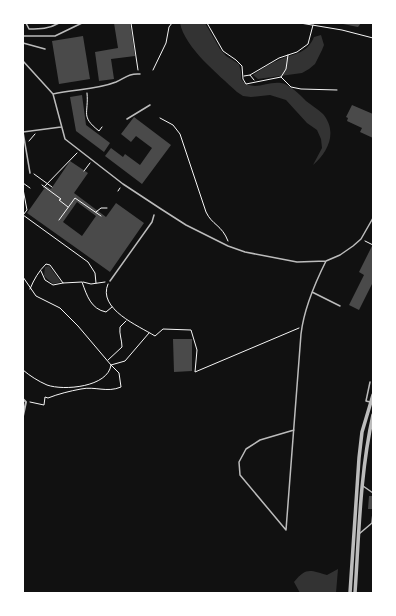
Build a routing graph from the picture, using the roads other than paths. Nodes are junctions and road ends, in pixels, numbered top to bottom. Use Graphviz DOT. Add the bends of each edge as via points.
graph roads {
  1 [pos="26,23"];
  2 [pos="59,23"];
  3 [pos="82,23"];
  4 [pos="23,36"];
  5 [pos="23,43"];
  6 [pos="45,49"];
  7 [pos="23,61"];
  8 [pos="139,74"];
  9 [pos="53,94"];
  10 [pos="150,105"];
  11 [pos="127,120"];
  12 [pos="61,127"];
  13 [pos="23,132"];
  14 [pos="30,173"];
  15 [pos="154,215"];
  16 [pos="373,218"];
  17 [pos="326,261"];
  18 [pos="110,281"];
  19 [pos="312,292"];
  20 [pos="340,306"];
  21 [pos="370,382"];
  22 [pos="373,395"];
  23 [pos="23,399"];
  24 [pos="371,403"];
  25 [pos="373,415"];
  26 [pos="23,416"];
  27 [pos="294,430"];
  28 [pos="362,486"];
  29 [pos="373,493"];
  30 [pos="373,513"];
  31 [pos="359,534"];
  32 [pos="350,593"];
  33 [pos="355,593"];
  1 -- 2 [label="lane" via="29,29 45,29"];
  3 -- 4 [label="lane" via="55,36"];
  5 -- 6 [label="lane"];
  7 -- 9 [label="lane"];
  8 -- 9 [label="lane" via="132,74 117,82"];
  9 -- 12 [label="lane"];
  10 -- 11 [label="lane"];
  12 -- 13 [label="lane"];
  12 -- 17 [label="lane" via="65,139 74,147 122,184 186,225 245,252 297,262"];
  13 -- 14 [label="lane"];
  15 -- 18 [label="lane"];
  16 -- 17 [label="lane" via="361,239 340,255"];
  17 -- 19 [label="lane"];
  19 -- 20 [label="lane"];
  19 -- 27 [label="lane" via="301,327"];
  21 -- 24 [label="lane" via="366,401"];
  22 -- 24 [label="street"];
  23 -- 26 [label="street" via="26,402"];
  24 -- 32 [label="street" via="362,432 359,458"];
  25 -- 28 [label="street"];
  27 -- 27 [label="lane" via="290,484 286,530 240,475 239,462 246,449 260,440"];
  28 -- 29 [label="lane"];
  28 -- 31 [label="street"];
  30 -- 31 [label="lane" via="372,523"];
  31 -- 33 [label="street"];
}
